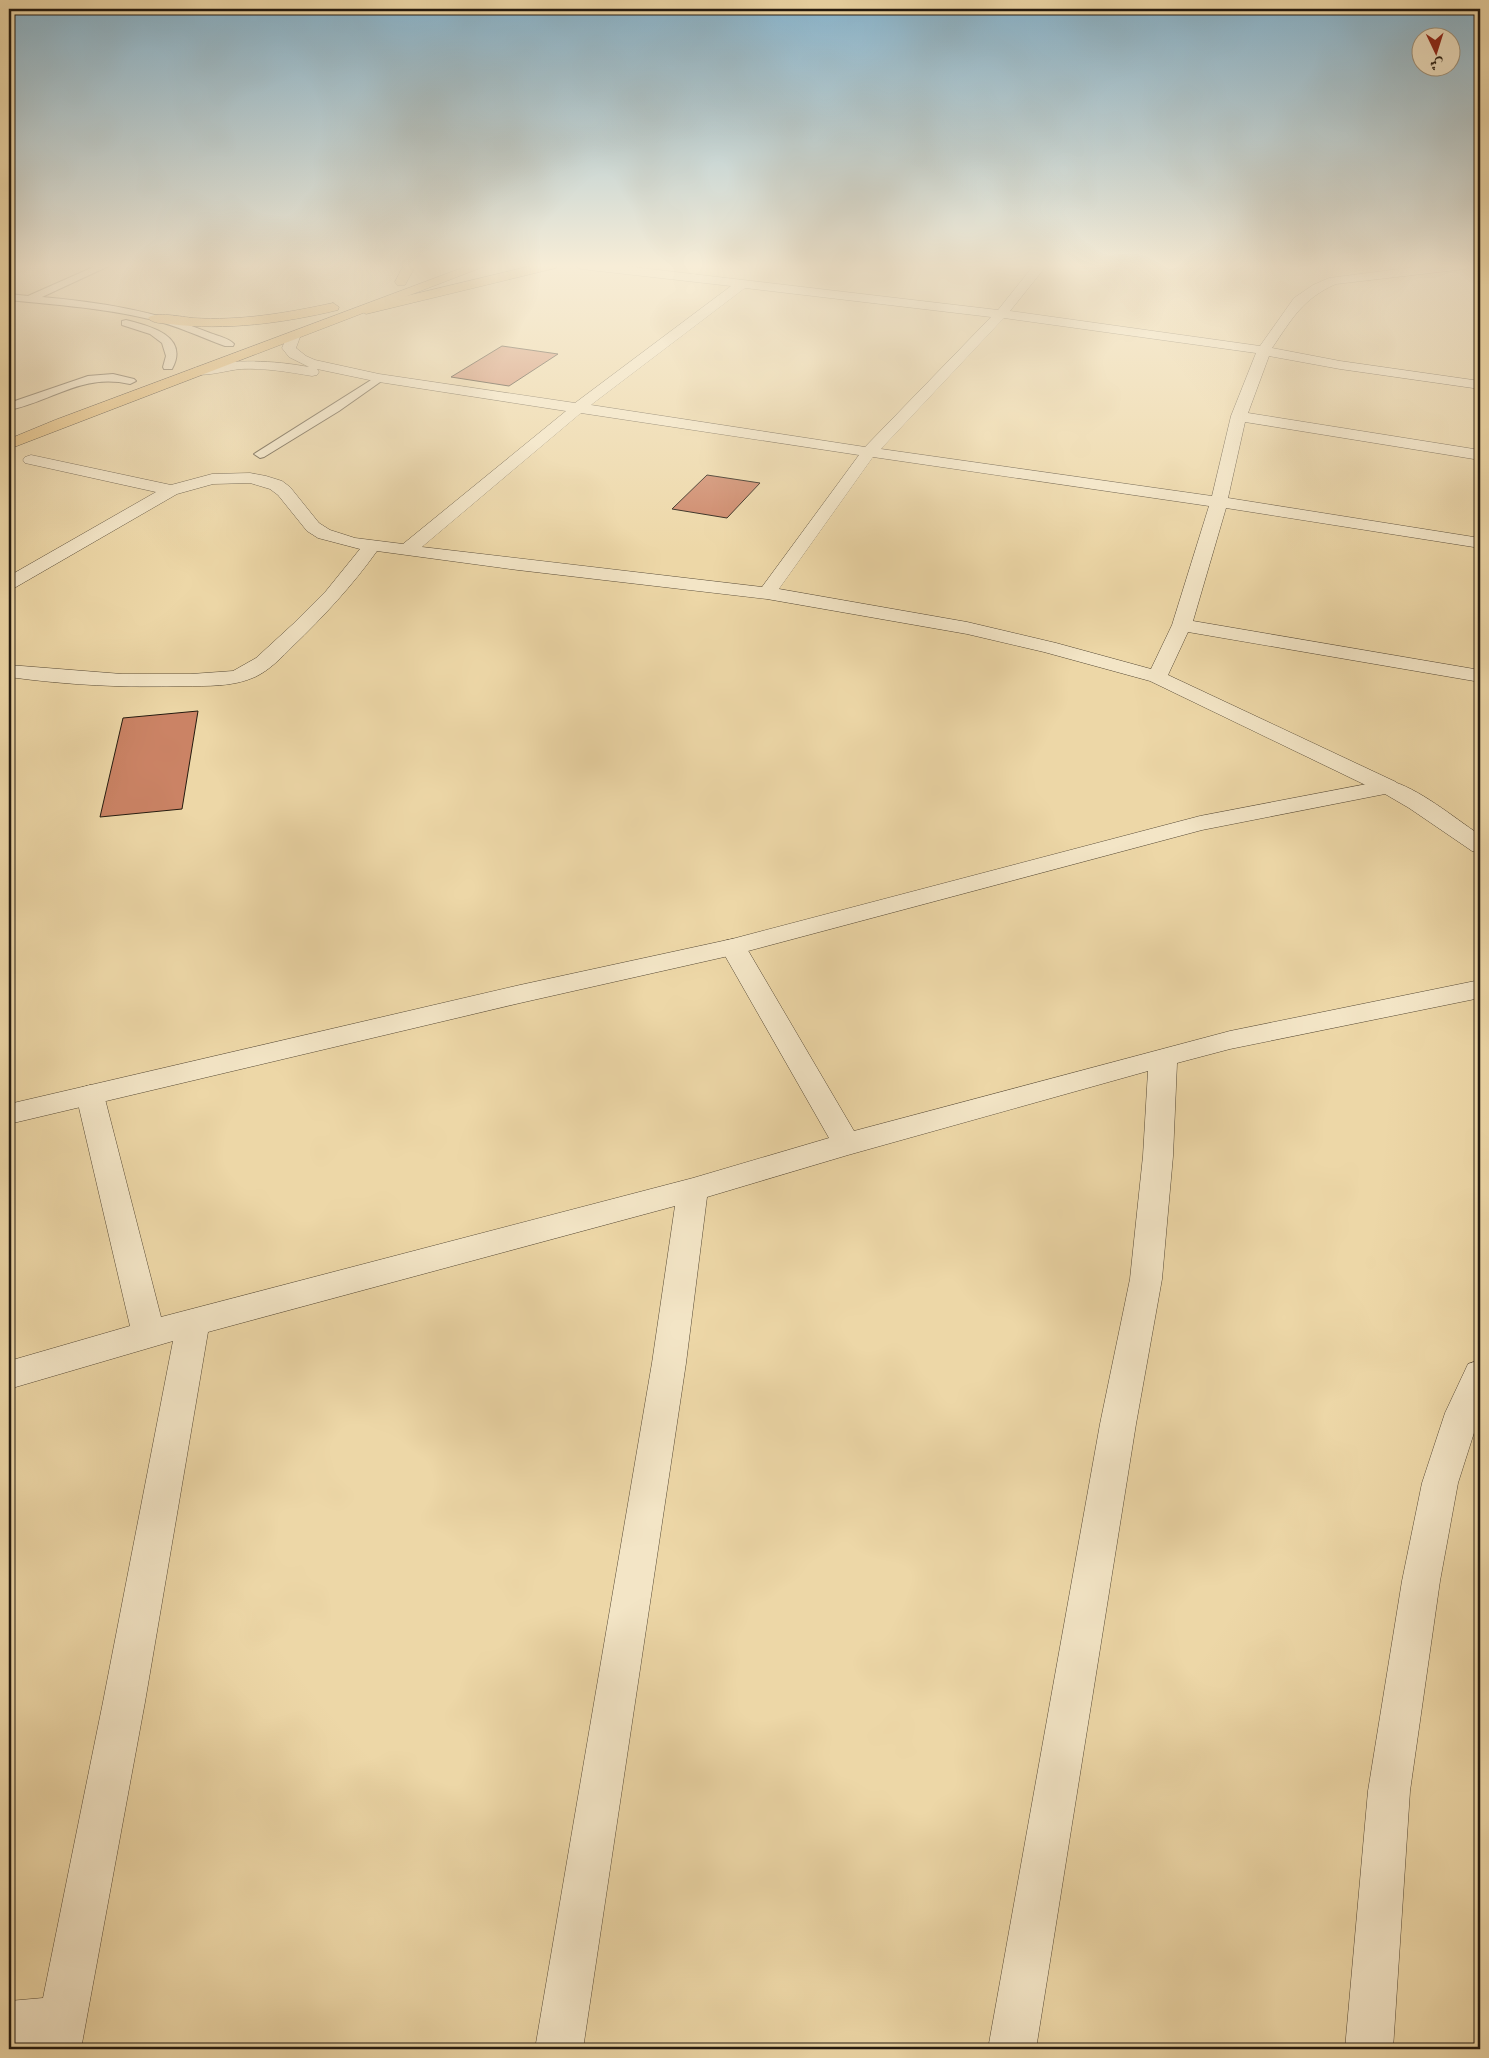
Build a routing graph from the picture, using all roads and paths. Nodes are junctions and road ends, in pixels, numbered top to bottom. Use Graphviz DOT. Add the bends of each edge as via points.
graph roads {
  1 [pos="171,361"];
  2 [pos="182,361"];
  3 [pos="225,361"];
  4 [pos="308,361"];
  5 [pos="640,361"];
  6 [pos="956,361"];
  7 [pos="1260,361"];
  8 [pos="1321,361"];
  9 [pos="168,367"];
  10 [pos="199,371"];
  11 [pos="378,378"];
  12 [pos="130,380"];
  13 [pos="1480,385"];
  14 [pos="105,390"];
  15 [pos="9,407"];
  16 [pos="578,408"];
  17 [pos="1239,416"];
  18 [pos="9,444"];
  19 [pos="869,452"];
  20 [pos="260,454"];
  21 [pos="1480,456"];
  22 [pos="31,460"];
  23 [pos="171,490"];
  24 [pos="1218,502"];
  25 [pos="1480,543"];
  26 [pos="371,547"];
  27 [pos="406,551"];
  28 [pos="9,584"];
  29 [pos="767,593"];
  30 [pos="1182,625"];
  31 [pos="9,671"];
  32 [pos="1480,676"];
  33 [pos="1157,677"];
  34 [pos="1388,787"];
  35 [pos="1480,846"];
  36 [pos="733,947"];
  37 [pos="1480,989"];
  38 [pos="1162,1057"];
  39 [pos="90,1095"];
  40 [pos="9,1114"];
  41 [pos="848,1144"];
  42 [pos="693,1190"];
  43 [pos="193,1323"];
  44 [pos="149,1334"];
  45 [pos="1480,1374"];
  46 [pos="9,1375"];
  47 [pos="1472,1417"];
  48 [pos="9,2025"];
  49 [pos="60,2034"];
  50 [pos="559,2049"];
  51 [pos="1012,2049"];
  52 [pos="1368,2049"];
  1 -- 9 [label="lane"];
  2 -- 9 [label="main road"];
  3 -- 10 [label="main road"];
  4 -- 11 [label="street"];
  5 -- 16 [label="street"];
  6 -- 19 [label="street"];
  7 -- 17 [label="street"];
  8 -- 13 [label="street"];
  9 -- 12 [label="main road"];
  10 -- 11 [label="street" via="263,364 345,377"];
  10 -- 18 [label="main road"];
  11 -- 16 [label="street"];
  11 -- 20 [label="lane" via="335,409"];
  12 -- 14 [label="main road"];
  12 -- 15 [label="lane" via="92,378"];
  16 -- 19 [label="street"];
  16 -- 27 [label="street"];
  17 -- 21 [label="street"];
  17 -- 24 [label="street"];
  19 -- 24 [label="street"];
  19 -- 29 [label="street"];
  22 -- 23 [label="street"];
  23 -- 26 [label="street" via="212,479 266,480 284,491 313,527 338,539"];
  23 -- 28 [label="street"];
  24 -- 25 [label="street"];
  24 -- 30 [label="street"];
  26 -- 27 [label="street"];
  26 -- 31 [label="street" via="344,585 318,612 259,667 245,674 230,678 158,681 87,679"];
  27 -- 29 [label="street"];
  29 -- 33 [label="street" via="967,628"];
  30 -- 32 [label="street"];
  30 -- 33 [label="street"];
  33 -- 34 [label="street"];
  34 -- 35 [label="street"];
  34 -- 36 [label="street" via="1200,823"];
  36 -- 39 [label="street"];
  36 -- 41 [label="street"];
  37 -- 38 [label="street"];
  38 -- 41 [label="street"];
  38 -- 51 [label="street" via="1158,1156 1146,1279 1118,1424"];
  39 -- 40 [label="street"];
  39 -- 44 [label="street"];
  41 -- 42 [label="street"];
  42 -- 43 [label="street"];
  42 -- 50 [label="street" via="668,1372"];
  43 -- 44 [label="street"];
  43 -- 49 [label="street"];
  44 -- 46 [label="street"];
  45 -- 47 [label="street"];
  47 -- 52 [label="street" via="1438,1493 1421,1581 1389,1791"];
  48 -- 49 [label="street"];
}
